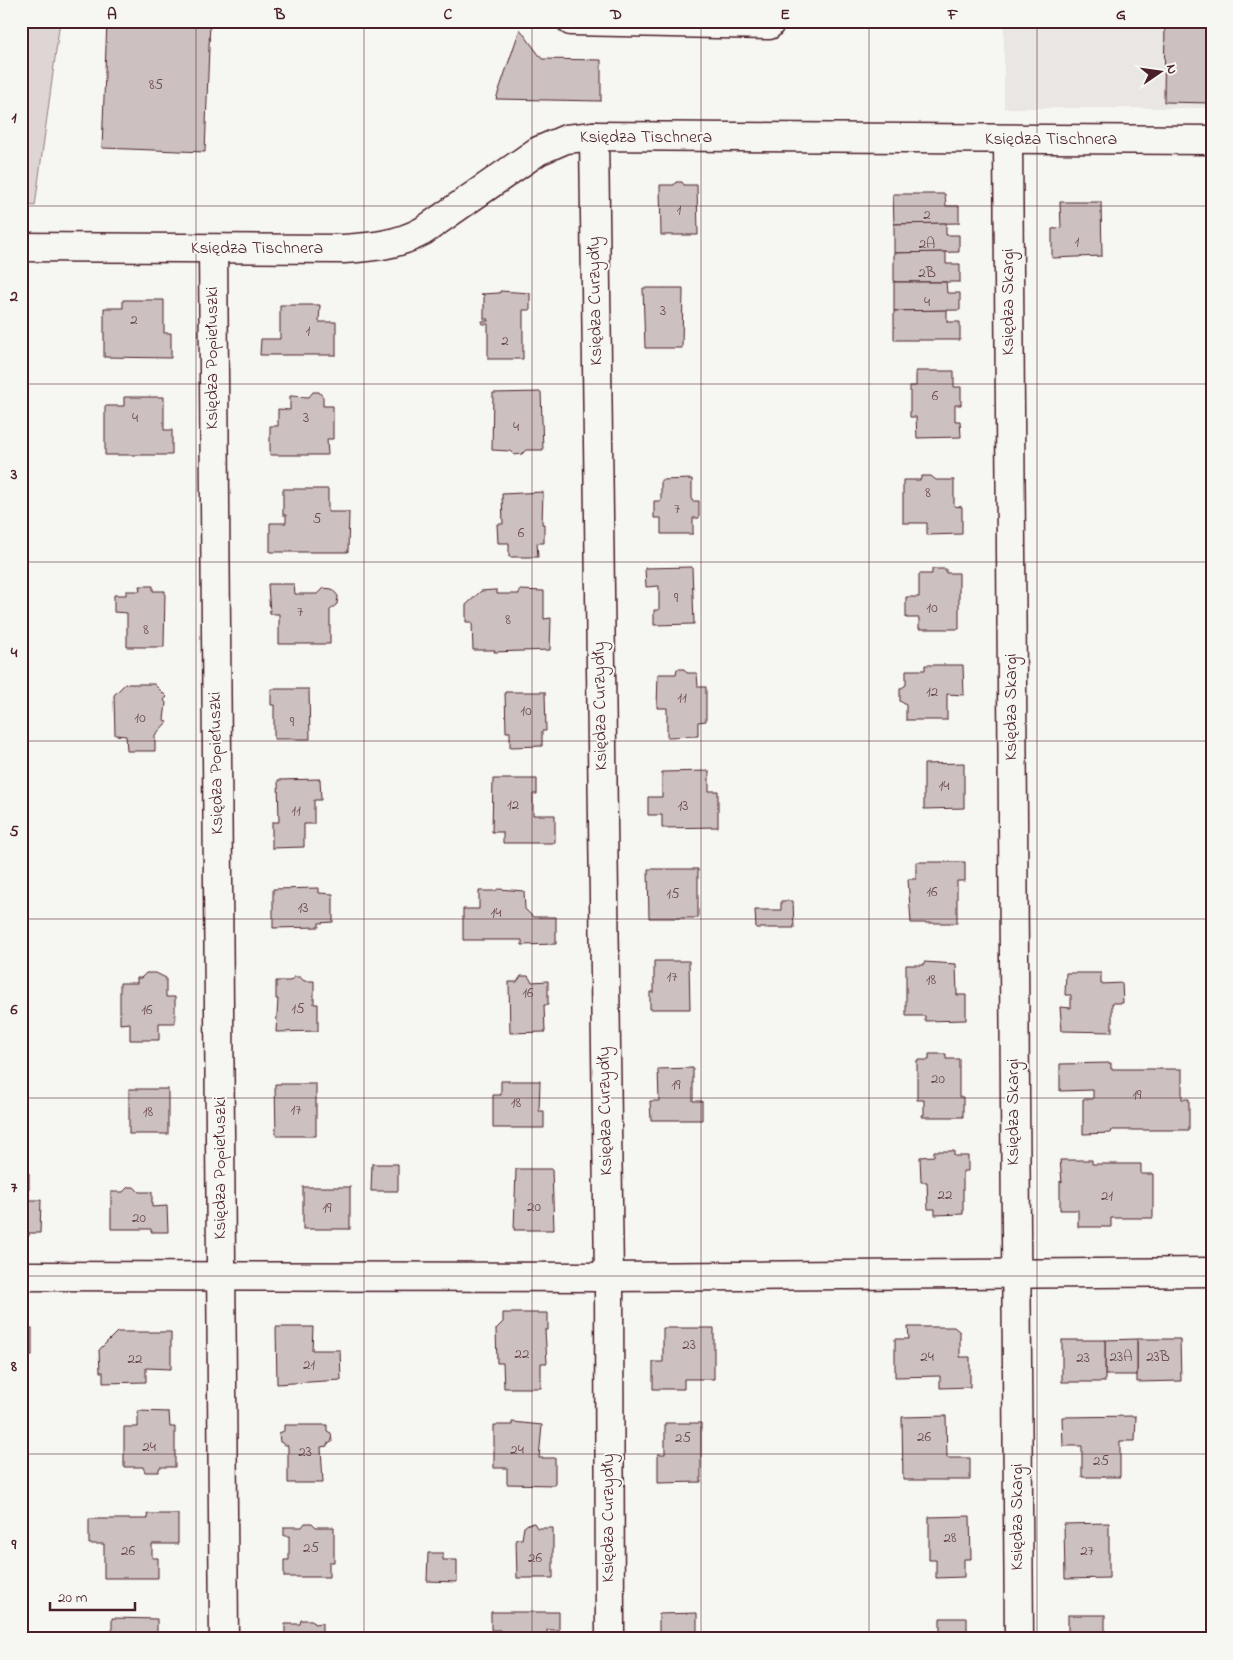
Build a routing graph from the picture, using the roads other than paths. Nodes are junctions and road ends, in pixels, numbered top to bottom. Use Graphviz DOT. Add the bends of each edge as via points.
graph roads {
  1 [pos="571,21"];
  2 [pos="769,21"];
  3 [pos="594,136"];
  4 [pos="1008,140"];
  5 [pos="1212,140"];
  6 [pos="21,247"];
  7 [pos="213,249"];
  8 [pos="1212,1272"];
  9 [pos="1015,1274"];
  10 [pos="21,1276"];
  11 [pos="221,1276"];
  12 [pos="608,1277"];
  13 [pos="224,1639"];
  14 [pos="610,1639"];
  15 [pos="1019,1639"];
  1 -- 2 [label="street" via="769,25"];
  3 -- 4 [label="street, Księdza Tischnera"];
  3 -- 7 [label="street, Księdza Tischnera" via="566,139 538,150 423,231 398,242 344,249"];
  3 -- 12 [label="street, Księdza Curzydły"];
  4 -- 5 [label="street, Księdza Tischnera"];
  4 -- 9 [label="street, Księdza Skargi"];
  6 -- 7 [label="street, Księdza Tischnera"];
  7 -- 11 [label="street, Księdza Popiełuszki"];
  8 -- 9 [label="street"];
  9 -- 12 [label="street"];
  9 -- 15 [label="street, Księdza Skargi"];
  10 -- 11 [label="street"];
  11 -- 12 [label="street"];
  11 -- 13 [label="street, Księdza Popiełuszki"];
  12 -- 14 [label="street, Księdza Curzydły"];
}
